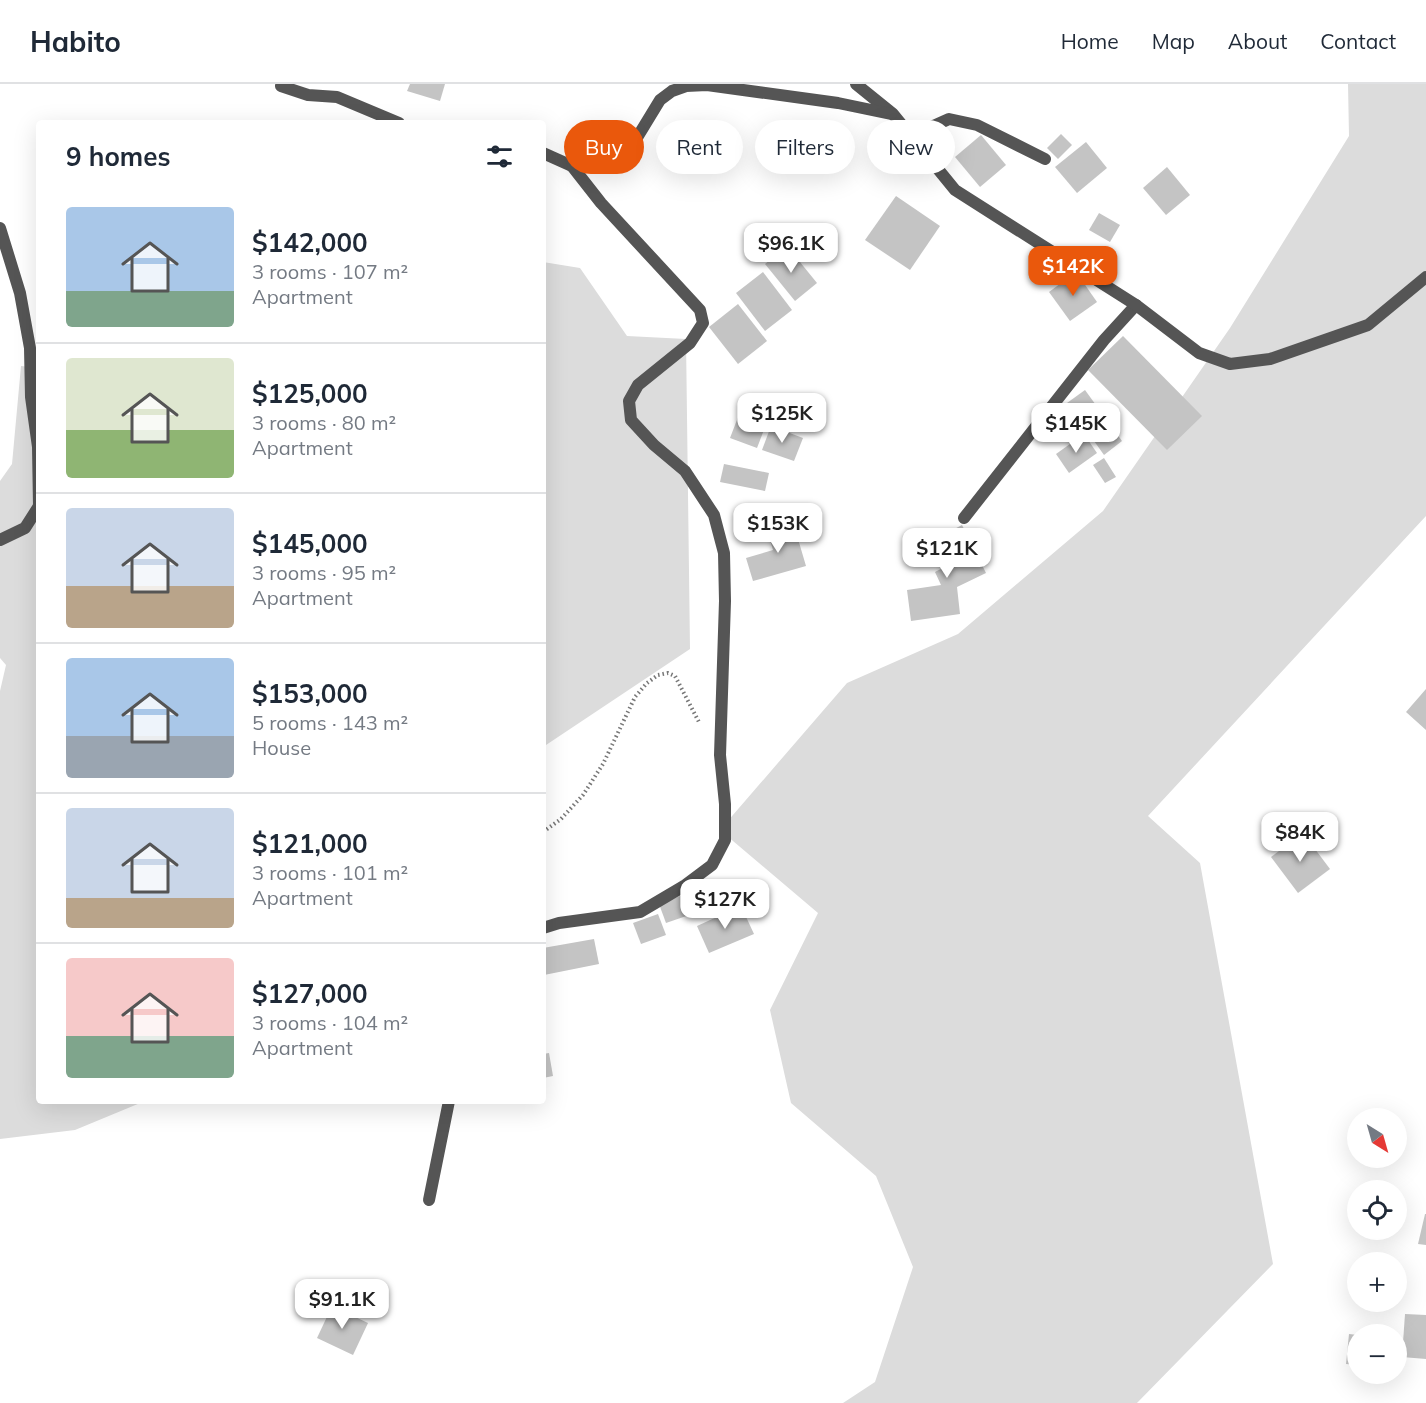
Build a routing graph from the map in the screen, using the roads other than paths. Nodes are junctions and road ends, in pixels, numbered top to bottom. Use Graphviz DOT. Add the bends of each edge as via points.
graph roads {
  1 [pos="856,84"];
  2 [pos="281,86"];
  3 [pos="893,114"];
  4 [pos="392,120"];
  5 [pos="898,120"];
  6 [pos="955,120"];
  7 [pos="644,126"];
  8 [pos="546,154"];
  9 [pos="1045,159"];
  10 [pos="564,162"];
  11 [pos="578,174"];
  12 [pos="943,174"];
  13 [pos="0,228"];
  14 [pos="1426,277"];
  15 [pos="1136,305"];
  16 [pos="36,433"];
  17 [pos="36,511"];
  18 [pos="964,518"];
  19 [pos="0,540"];
  20 [pos="546,927"];
  21 [pos="448,1104"];
  22 [pos="429,1200"];
  1 -- 3 [label="street"];
  2 -- 4 [label="street" via="308,95 337,97"];
  3 -- 5 [label="street"];
  3 -- 7 [label="street" via="826,101 707,85 686,86 660,100"];
  6 -- 9 [label="street" via="977,125"];
  8 -- 10 [label="street"];
  11 -- 20 [label="street" via="700,310 703,323 690,343 638,385 629,401 631,420 685,471 714,514 722,543 725,601 720,755 725,840 712,866 640,912"];
  12 -- 15 [label="street" via="956,190"];
  13 -- 16 [label="street" via="20,293 30,348"];
  14 -- 15 [label="street" via="1368,325 1270,359 1230,364 1199,353"];
  15 -- 18 [label="street"];
  17 -- 19 [label="street" via="25,528"];
  21 -- 22 [label="street"];
}
